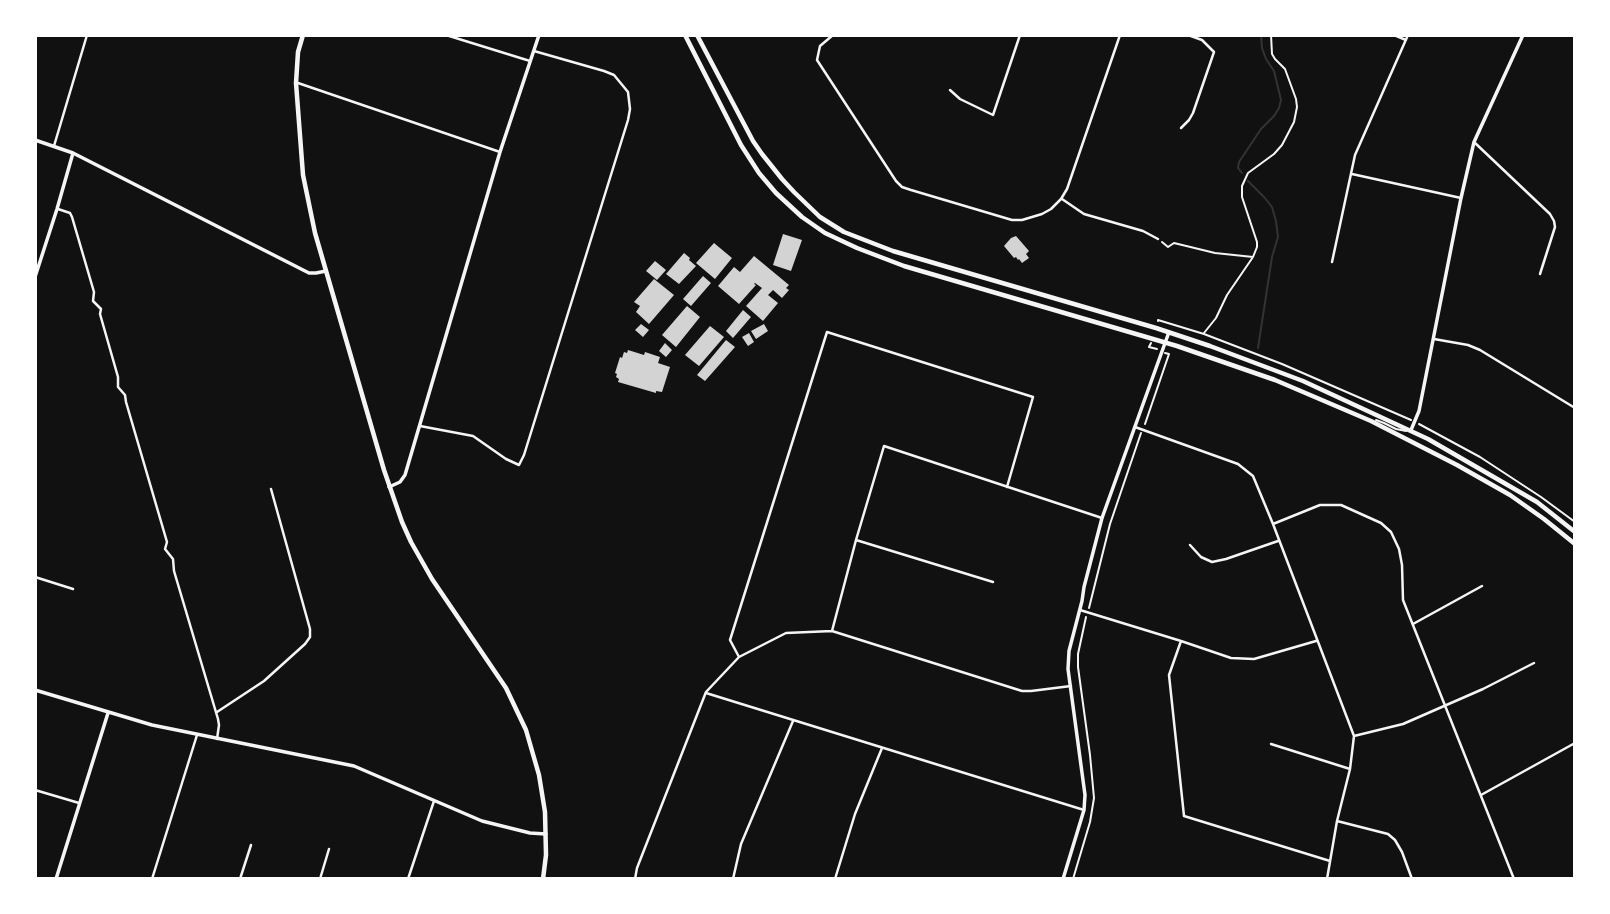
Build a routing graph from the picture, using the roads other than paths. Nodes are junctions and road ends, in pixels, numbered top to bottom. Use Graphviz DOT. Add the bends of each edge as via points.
graph roads {
  1 [pos="87,35"];
  2 [pos="303,35"];
  3 [pos="446,35"];
  4 [pos="539,35"];
  5 [pos="685,35"];
  6 [pos="697,35"];
  7 [pos="833,35"];
  8 [pos="1020,35"];
  9 [pos="1120,35"];
  10 [pos="1188,35"];
  11 [pos="1394,35"];
  12 [pos="1408,35"];
  13 [pos="1523,35"];
  14 [pos="1406,40"];
  15 [pos="534,51"];
  16 [pos="531,62"];
  17 [pos="296,83"];
  18 [pos="950,90"];
  19 [pos="1181,128"];
  20 [pos="35,140"];
  21 [pos="1474,142"];
  22 [pos="54,146"];
  23 [pos="500,152"];
  24 [pos="73,153"];
  25 [pos="1352,174"];
  26 [pos="1461,198"];
  27 [pos="1061,199"];
  28 [pos="57,209"];
  29 [pos="1158,239"];
  30 [pos="1332,262"];
  31 [pos="326,271"];
  32 [pos="1540,274"];
  33 [pos="35,277"];
  34 [pos="1169,332"];
  35 [pos="1434,339"];
  36 [pos="1164,343"];
  37 [pos="1575,408"];
  38 [pos="1371,421"];
  39 [pos="420,426"];
  40 [pos="1135,428"];
  41 [pos="1410,430"];
  42 [pos="389,487"];
  43 [pos="1007,487"];
  44 [pos="271,488"];
  45 [pos="1102,518"];
  46 [pos="1273,524"];
  47 [pos="1575,532"];
  48 [pos="856,540"];
  49 [pos="1278,541"];
  50 [pos="1575,544"];
  51 [pos="1190,545"];
  52 [pos="35,577"];
  53 [pos="993,582"];
  54 [pos="1482,586"];
  55 [pos="73,589"];
  56 [pos="1080,610"];
  57 [pos="1413,624"];
  58 [pos="832,631"];
  59 [pos="1181,640"];
  60 [pos="1317,641"];
  61 [pos="738,657"];
  62 [pos="1534,663"];
  63 [pos="1071,686"];
  64 [pos="35,690"];
  65 [pos="706,692"];
  66 [pos="1446,706"];
  67 [pos="216,712"];
  68 [pos="108,713"];
  69 [pos="793,721"];
  70 [pos="197,735"];
  71 [pos="1354,736"];
  72 [pos="217,739"];
  73 [pos="1575,743"];
  74 [pos="1271,744"];
  75 [pos="882,748"];
  76 [pos="1350,769"];
  77 [pos="35,790"];
  78 [pos="1481,794"];
  79 [pos="434,801"];
  80 [pos="79,803"];
  81 [pos="1084,810"];
  82 [pos="1337,821"];
  83 [pos="546,834"];
  84 [pos="251,845"];
  85 [pos="329,849"];
  86 [pos="1330,861"];
  87 [pos="56,879"];
  88 [pos="152,879"];
  89 [pos="240,879"];
  90 [pos="320,879"];
  91 [pos="408,879"];
  92 [pos="543,879"];
  93 [pos="635,879"];
  94 [pos="733,879"];
  95 [pos="835,879"];
  96 [pos="1063,879"];
  97 [pos="1327,879"];
  98 [pos="1412,879"];
  99 [pos="1514,879"];
  1 -- 22 [label="street"];
  2 -- 17 [label="main road"];
  3 -- 16 [label="street"];
  4 -- 15 [label="street"];
  5 -- 36 [label="main road" via="759,173 825,233 904,266"];
  6 -- 34 [label="main road" via="757,148 820,217 893,251"];
  7 -- 27 [label="street" via="820,46 817,60 902,187 1012,220 1042,214"];
  8 -- 18 [label="street" via="993,115"];
  9 -- 27 [label="street"];
  10 -- 19 [label="street" via="1214,52 1193,113"];
  11 -- 14 [label="street"];
  12 -- 14 [label="street"];
  13 -- 21 [label="street"];
  14 -- 25 [label="street" via="1355,155"];
  15 -- 16 [label="street"];
  15 -- 39 [label="street" via="614,75 630,102 624,133 519,465 473,436"];
  16 -- 23 [label="street"];
  17 -- 23 [label="street"];
  17 -- 31 [label="main road" via="308,203"];
  20 -- 22 [label="street"];
  21 -- 26 [label="street"];
  21 -- 32 [label="street" via="1554,221"];
  22 -- 24 [label="street"];
  23 -- 39 [label="street"];
  24 -- 28 [label="street"];
  24 -- 31 [label="street" via="309,273"];
  25 -- 26 [label="street"];
  25 -- 30 [label="street"];
  26 -- 35 [label="street"];
  27 -- 29 [label="street" via="1084,214"];
  28 -- 33 [label="street"];
  28 -- 67 [label="street" via="72,217"];
  31 -- 42 [label="main road"];
  34 -- 36 [label="street"];
  34 -- 41 [label="main road" via="1303,380"];
  35 -- 37 [label="street" via="1480,350"];
  35 -- 41 [label="street" via="1419,411"];
  36 -- 38 [label="main road" via="1275,380"];
  36 -- 40 [label="street"];
  38 -- 41 [label="lane"];
  38 -- 50 [label="main road" via="1497,487"];
  39 -- 42 [label="street" via="405,475"];
  40 -- 45 [label="street"];
  40 -- 46 [label="street" via="1244,468 1253,476"];
  41 -- 47 [label="main road" via="1537,502"];
  42 -- 83 [label="main road" via="421,561 514,703 539,775"];
  43 -- 45 [label="street"];
  43 -- 48 [label="street" via="884,446"];
  43 -- 61 [label="street" via="1033,397 827,332 730,640"];
  44 -- 67 [label="street" via="310,637 264,681"];
  45 -- 56 [label="street"];
  46 -- 49 [label="street"];
  46 -- 57 [label="street" via="1320,505 1341,505 1381,523 1399,549 1403,600"];
  48 -- 53 [label="street"];
  48 -- 58 [label="street"];
  49 -- 51 [label="street" via="1212,562"];
  49 -- 60 [label="street"];
  52 -- 55 [label="street"];
  54 -- 57 [label="street"];
  56 -- 59 [label="street"];
  56 -- 63 [label="street" via="1069,651"];
  57 -- 66 [label="street"];
  58 -- 61 [label="street" via="786,633"];
  58 -- 63 [label="street" via="1022,691"];
  59 -- 60 [label="street" via="1231,658 1254,659"];
  59 -- 86 [label="street" via="1169,675 1184,816"];
  60 -- 71 [label="street"];
  61 -- 65 [label="street"];
  62 -- 66 [label="street"];
  63 -- 81 [label="street"];
  64 -- 68 [label="street"];
  65 -- 69 [label="street"];
  65 -- 93 [label="street"];
  66 -- 71 [label="street" via="1403,724"];
  66 -- 78 [label="street"];
  67 -- 72 [label="street"];
  68 -- 70 [label="street"];
  68 -- 80 [label="street"];
  69 -- 75 [label="street"];
  69 -- 94 [label="street" via="741,844"];
  70 -- 72 [label="street"];
  70 -- 88 [label="street"];
  71 -- 76 [label="street"];
  72 -- 79 [label="street" via="354,766"];
  73 -- 78 [label="street"];
  74 -- 76 [label="street"];
  75 -- 81 [label="street"];
  75 -- 95 [label="street"];
  76 -- 82 [label="street"];
  77 -- 80 [label="street"];
  78 -- 99 [label="street"];
  79 -- 83 [label="street" via="482,821"];
  79 -- 91 [label="street"];
  80 -- 87 [label="street"];
  81 -- 96 [label="street"];
  82 -- 86 [label="street"];
  82 -- 98 [label="street" via="1388,834 1402,852"];
  83 -- 92 [label="main road"];
  84 -- 89 [label="street"];
  85 -- 90 [label="street"];
  86 -- 97 [label="street"];
}
